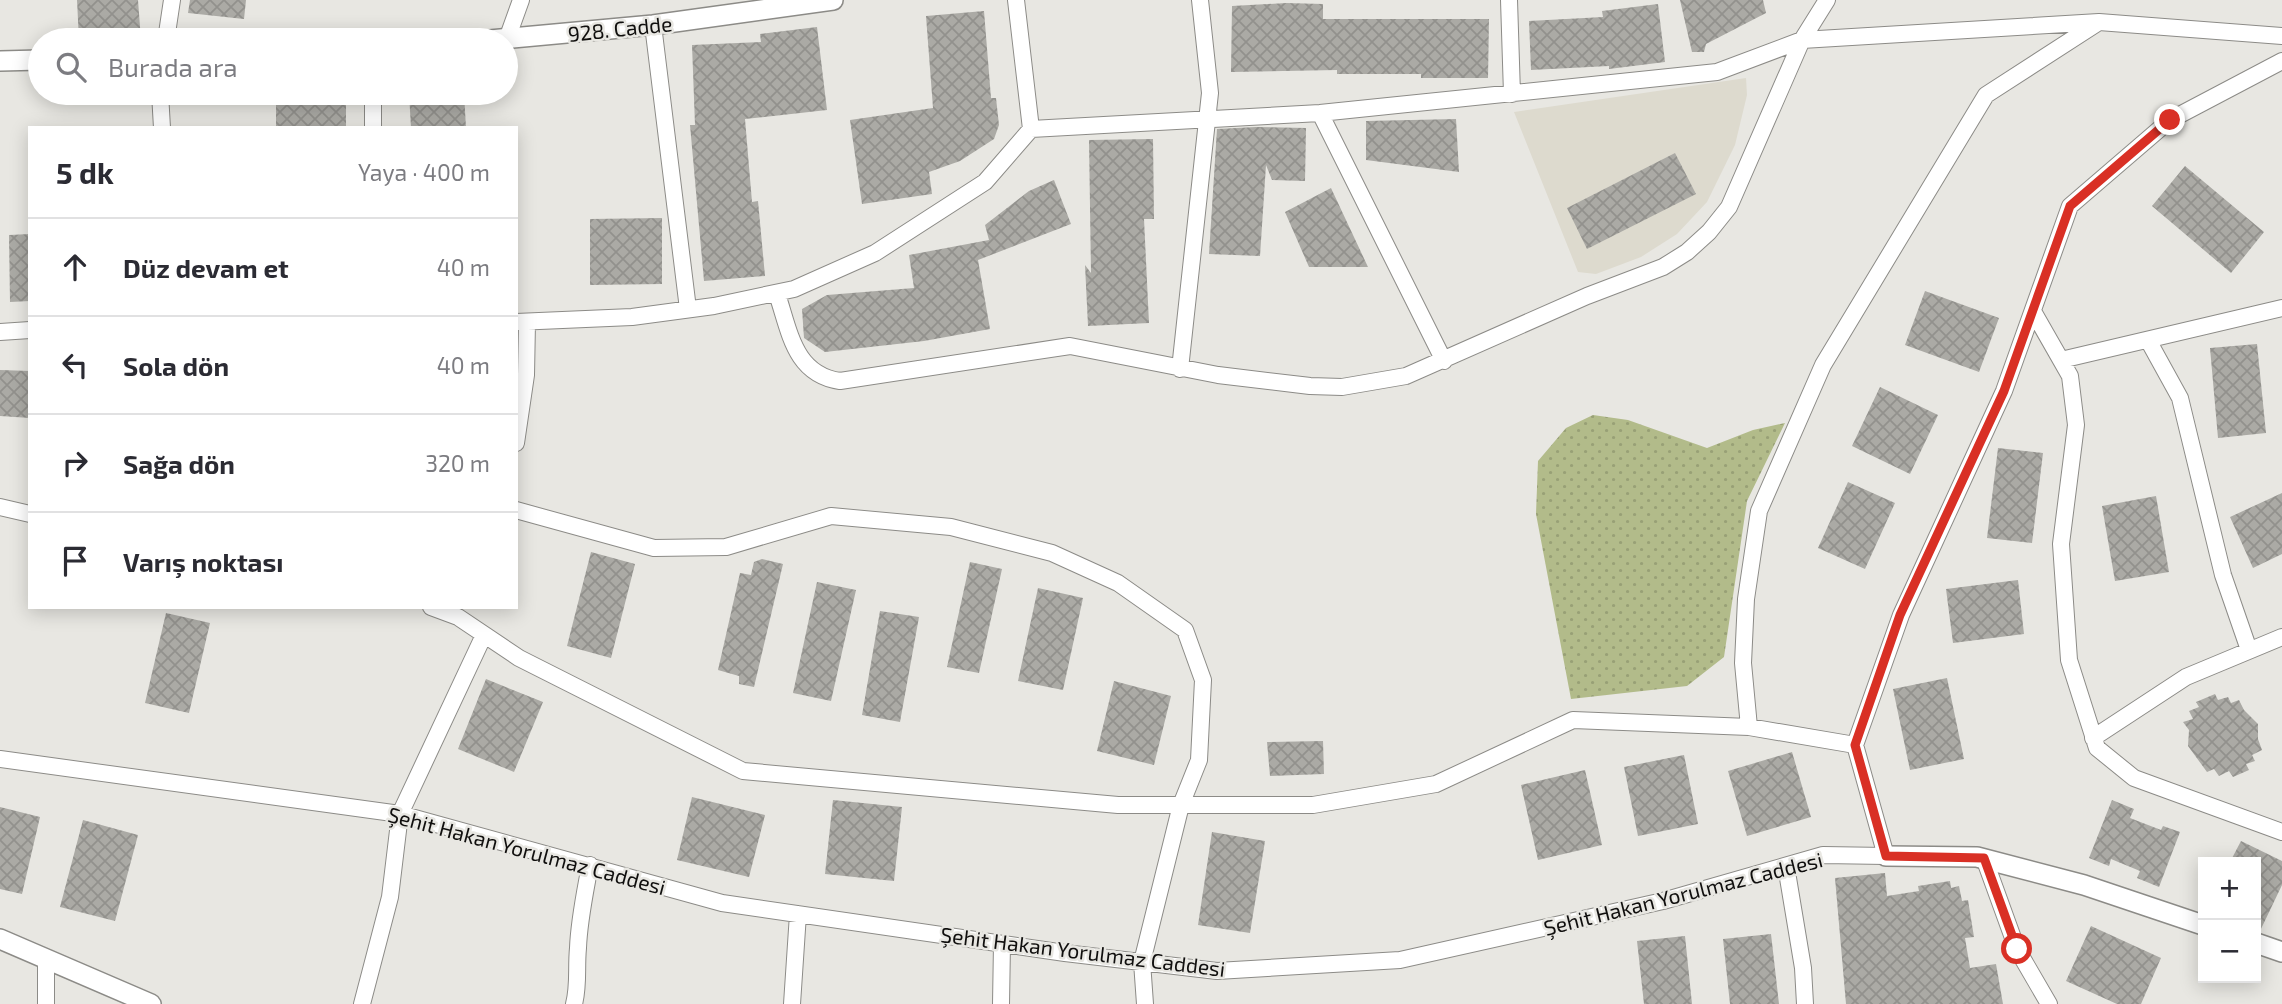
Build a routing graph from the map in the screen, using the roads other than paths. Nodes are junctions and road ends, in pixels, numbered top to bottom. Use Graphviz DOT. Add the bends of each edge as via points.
graph roads {
  1 [pos="172,0"];
  2 [pos="521,0"];
  3 [pos="833,0"];
  4 [pos="1016,0"];
  5 [pos="1200,0"];
  6 [pos="1509,0"];
  7 [pos="1827,0"];
  8 [pos="2099,22"];
  9 [pos="653,25"];
  10 [pos="168,28"];
  11 [pos="505,28"];
  12 [pos="2282,36"];
  13 [pos="518,38"];
  14 [pos="1802,40"];
  15 [pos="28,60"];
  16 [pos="0,61"];
  17 [pos="2282,61"];
  18 [pos="1512,93"];
  19 [pos="161,105"];
  20 [pos="373,105"];
  21 [pos="1320,113"];
  22 [pos="1207,119"];
  23 [pos="162,126"];
  24 [pos="373,126"];
  25 [pos="1031,130"];
  26 [pos="777,294"];
  27 [pos="2282,308"];
  28 [pos="688,309"];
  29 [pos="2034,313"];
  30 [pos="522,322"];
  31 [pos="28,330"];
  32 [pos="0,332"];
  33 [pos="2148,340"];
  34 [pos="2061,360"];
  35 [pos="1444,361"];
  36 [pos="1180,369"];
  37 [pos="518,431"];
  38 [pos="0,508"];
  39 [pos="518,511"];
  40 [pos="28,514"];
  41 [pos="436,609"];
  42 [pos="484,635"];
  43 [pos="2282,637"];
  44 [pos="2249,650"];
  45 [pos="1749,727"];
  46 [pos="2094,738"];
  47 [pos="1855,745"];
  48 [pos="0,759"];
  49 [pos="1181,805"];
  50 [pos="400,814"];
  51 [pos="2282,832"];
  52 [pos="1886,856"];
  53 [pos="1984,858"];
  54 [pos="590,865"];
  55 [pos="1786,866"];
  56 [pos="798,914"];
  57 [pos="2198,923"];
  58 [pos="0,939"];
  59 [pos="1002,944"];
  60 [pos="2261,945"];
  61 [pos="2282,952"];
  62 [pos="46,959"];
  63 [pos="1142,962"];
  64 [pos="46,1004"];
  65 [pos="151,1004"];
  66 [pos="362,1004"];
  67 [pos="574,1004"];
  68 [pos="792,1004"];
  69 [pos="1001,1004"];
  70 [pos="1144,1004"];
  71 [pos="1805,1004"];
  72 [pos="2049,1004"];
  1 -- 10 [label="street"];
  2 -- 11 [label="street"];
  3 -- 9 [label="street, 928. Cadde"];
  4 -- 25 [label="street"];
  5 -- 22 [label="street" via="1210,73"];
  6 -- 18 [label="street"];
  7 -- 14 [label="street"];
  8 -- 12 [label="street"];
  8 -- 14 [label="street"];
  8 -- 45 [label="street" via="1986,95 1823,365 1759,511 1742,663"];
  9 -- 13 [label="street, 928. Cadde"];
  9 -- 28 [label="street"];
  14 -- 18 [label="street" via="1717,72"];
  14 -- 35 [label="street" via="1729,207 1702,239 1664,267 1587,296"];
  15 -- 16 [label="street"];
  17 -- 29 [label="street" via="2170,120 2070,206"];
  18 -- 21 [label="street"];
  19 -- 23 [label="street"];
  20 -- 24 [label="street"];
  21 -- 22 [label="street"];
  21 -- 35 [label="street"];
  22 -- 25 [label="street"];
  22 -- 36 [label="street"];
  25 -- 26 [label="street" via="985,182 875,253"];
  26 -- 28 [label="street"];
  26 -- 36 [label="street" via="801,361 824,379 839,381 1070,346"];
  27 -- 33 [label="street"];
  28 -- 30 [label="street" via="632,317"];
  29 -- 34 [label="street"];
  29 -- 47 [label="street" via="2004,391 1900,615"];
  30 -- 37 [label="street" via="526,385"];
  31 -- 32 [label="street"];
  33 -- 34 [label="street"];
  33 -- 44 [label="street" via="2180,398 2223,575"];
  34 -- 46 [label="street" via="2070,376 2076,425 2061,544 2069,660"];
  35 -- 36 [label="street" via="1406,376 1342,387"];
  38 -- 40 [label="street"];
  39 -- 49 [label="street" via="654,548 726,547 831,516 951,527 1052,554 1118,583 1185,630 1203,680 1199,760"];
  41 -- 42 [label="street"];
  42 -- 49 [label="street" via="519,658 743,771 1118,805"];
  42 -- 50 [label="street"];
  43 -- 44 [label="street"];
  44 -- 46 [label="street" via="2186,677"];
  45 -- 47 [label="street"];
  45 -- 49 [label="street" via="1573,720 1436,784 1313,805"];
  46 -- 51 [label="street" via="2097,748 2134,778"];
  47 -- 52 [label="street"];
  48 -- 50 [label="street, Şehit Hakan Yorulmaz Caddesi"];
  49 -- 63 [label="street"];
  50 -- 54 [label="street, Şehit Hakan Yorulmaz Caddesi"];
  50 -- 66 [label="street" via="390,897"];
  52 -- 53 [label="street, Şehit Hakan Yorulmaz Caddesi"];
  52 -- 55 [label="street, Şehit Hakan Yorulmaz Caddesi" via="1823,855"];
  53 -- 57 [label="street, Şehit Hakan Yorulmaz Caddesi"];
  53 -- 72 [label="street" via="2017,949"];
  54 -- 56 [label="street, Şehit Hakan Yorulmaz Caddesi" via="722,903"];
  54 -- 67 [label="street" via="581,912"];
  55 -- 63 [label="street, Şehit Hakan Yorulmaz Caddesi" via="1663,901 1401,960 1217,971"];
  55 -- 71 [label="street" via="1804,968"];
  56 -- 59 [label="street, Şehit Hakan Yorulmaz Caddesi"];
  56 -- 68 [label="street"];
  58 -- 62 [label="street"];
  59 -- 63 [label="street, Şehit Hakan Yorulmaz Caddesi"];
  59 -- 69 [label="street"];
  60 -- 61 [label="street"];
  62 -- 64 [label="street"];
  62 -- 65 [label="street"];
  63 -- 70 [label="street"];
}
